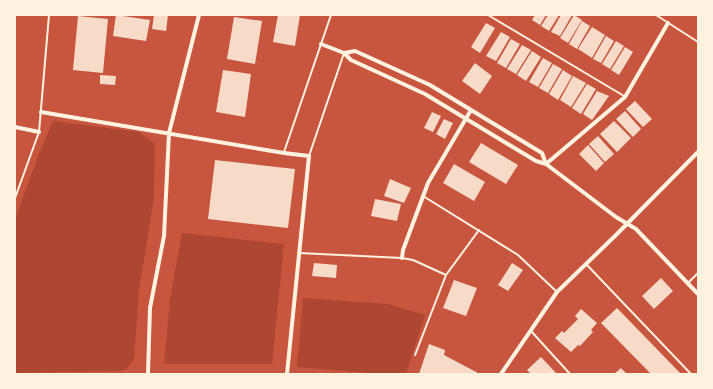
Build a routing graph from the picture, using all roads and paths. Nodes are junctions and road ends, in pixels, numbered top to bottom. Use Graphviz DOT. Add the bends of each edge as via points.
graph roads {
  1 [pos="49,15"];
  2 [pos="199,15"];
  3 [pos="331,15"];
  4 [pos="488,15"];
  5 [pos="656,15"];
  6 [pos="668,23"];
  7 [pos="698,42"];
  8 [pos="321,44"];
  9 [pos="344,53"];
  10 [pos="625,97"];
  11 [pos="471,110"];
  12 [pos="41,112"];
  13 [pos="466,119"];
  14 [pos="15,126"];
  15 [pos="39,132"];
  16 [pos="169,133"];
  17 [pos="698,152"];
  18 [pos="284,153"];
  19 [pos="309,156"];
  20 [pos="546,164"];
  21 [pos="422,196"];
  22 [pos="15,198"];
  23 [pos="626,224"];
  24 [pos="479,230"];
  25 [pos="299,253"];
  26 [pos="402,258"];
  27 [pos="586,265"];
  28 [pos="698,273"];
  29 [pos="446,275"];
  30 [pos="688,283"];
  31 [pos="557,292"];
  32 [pos="698,294"];
  33 [pos="531,331"];
  34 [pos="416,355"];
  35 [pos="148,374"];
  36 [pos="287,374"];
  37 [pos="501,374"];
  38 [pos="570,374"];
  39 [pos="691,374"];
  1 -- 12 [label="lane"];
  2 -- 16 [label="street"];
  3 -- 8 [label="lane"];
  4 -- 10 [label="lane"];
  5 -- 6 [label="lane"];
  6 -- 7 [label="lane"];
  6 -- 10 [label="street"];
  8 -- 9 [label="street"];
  8 -- 18 [label="lane"];
  9 -- 11 [label="street" via="355,51 430,85"];
  9 -- 13 [label="street" via="351,60 424,94"];
  9 -- 19 [label="lane"];
  10 -- 20 [label="street"];
  11 -- 13 [label="street"];
  11 -- 20 [label="street" via="542,153"];
  12 -- 15 [label="lane"];
  12 -- 16 [label="street"];
  13 -- 20 [label="street" via="536,162"];
  13 -- 21 [label="street"];
  14 -- 15 [label="street"];
  15 -- 22 [label="lane"];
  16 -- 18 [label="street"];
  16 -- 35 [label="street" via="164,236 150,308"];
  17 -- 23 [label="street"];
  18 -- 19 [label="street"];
  19 -- 25 [label="street"];
  20 -- 23 [label="street"];
  21 -- 24 [label="lane"];
  21 -- 26 [label="street"];
  23 -- 27 [label="street"];
  23 -- 30 [label="street" via="636,229"];
  24 -- 29 [label="lane"];
  24 -- 31 [label="lane" via="518,256"];
  25 -- 26 [label="lane"];
  25 -- 36 [label="street"];
  26 -- 29 [label="lane" via="413,260"];
  27 -- 31 [label="street"];
  27 -- 39 [label="lane"];
  28 -- 30 [label="lane"];
  29 -- 34 [label="lane"];
  30 -- 32 [label="street"];
  31 -- 33 [label="street"];
  33 -- 37 [label="street"];
  33 -- 38 [label="lane"];
}
